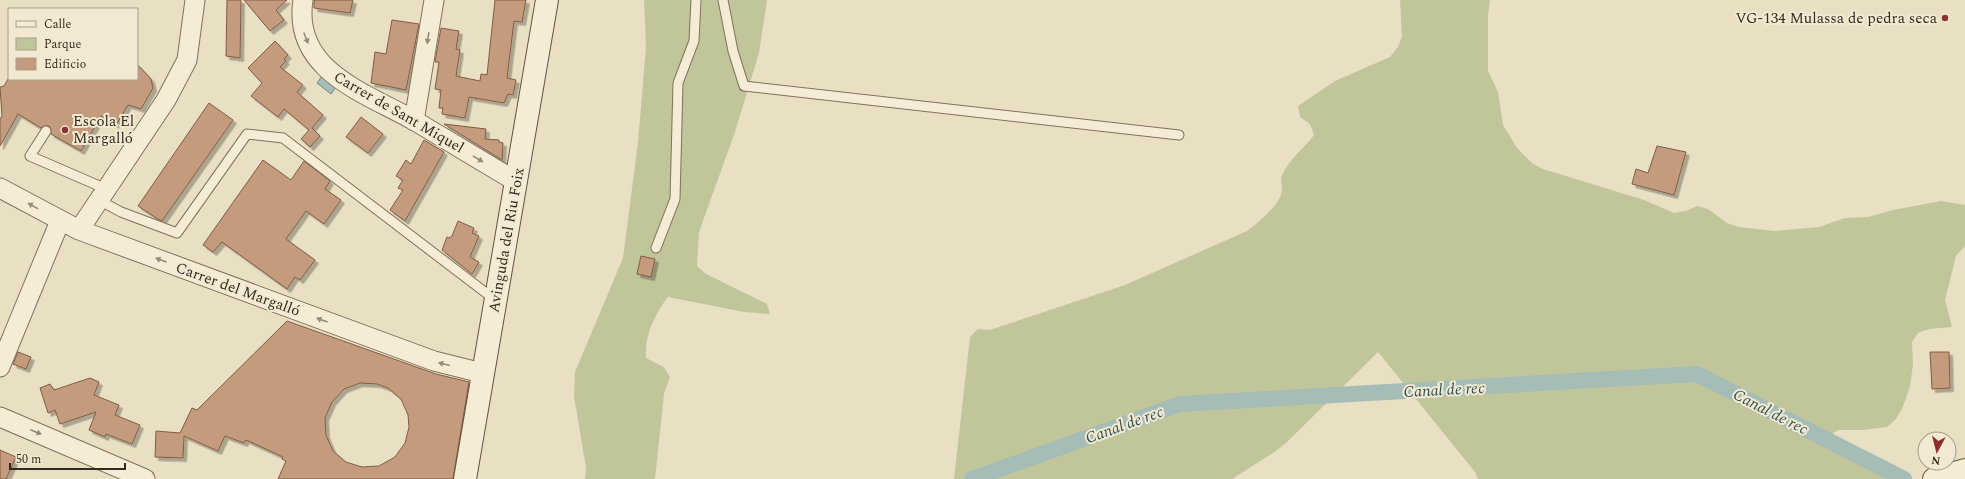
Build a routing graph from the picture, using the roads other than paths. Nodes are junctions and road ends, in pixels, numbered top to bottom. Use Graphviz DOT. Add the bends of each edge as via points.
graph roads {
  1 [pos="195,0"];
  2 [pos="302,0"];
  3 [pos="434,0"];
  4 [pos="547,0"];
  5 [pos="696,0"];
  6 [pos="723,0"];
  7 [pos="414,121"];
  8 [pos="46,131"];
  9 [pos="1179,135"];
  10 [pos="517,182"];
  11 [pos="97,185"];
  12 [pos="0,188"];
  13 [pos="108,205"];
  14 [pos="60,221"];
  15 [pos="80,230"];
  16 [pos="656,248"];
  17 [pos="496,300"];
  18 [pos="0,367"];
  19 [pos="482,373"];
  20 [pos="0,417"];
  21 [pos="1965,470"];
  22 [pos="145,479"];
  23 [pos="466,479"];
  24 [pos="1934,479"];
  1 -- 15 [label="street" via="187,60 166,100"];
  2 -- 7 [label="street, Carrer de Sant Miquel, one-way" via="302,29 310,49 328,71 352,88"];
  3 -- 7 [label="street, one-way"];
  4 -- 10 [label="street, Avinguda del Riu Foix"];
  5 -- 16 [label="lane" via="694,41 678,83 675,199"];
  6 -- 9 [label="lane" via="733,51 744,86"];
  7 -- 10 [label="street, Carrer de Sant Miquel, one-way"];
  8 -- 11 [label="lane" via="30,156"];
  10 -- 17 [label="street, Avinguda del Riu Foix"];
  14 -- 12 [label="street, Carrer del Margalló, one-way"];
  13 -- 17 [label="lane" via="177,233 247,134 283,138"];
  14 -- 15 [label="street, Carrer del Margalló"];
  14 -- 18 [label="street"];
  19 -- 15 [label="street, Carrer del Margalló, one-way" via="434,361"];
  17 -- 19 [label="street, Avinguda del Riu Foix"];
  19 -- 23 [label="street, Avinguda del Riu Foix"];
  20 -- 22 [label="street, one-way"];
  21 -- 24 [label="street"];
}
